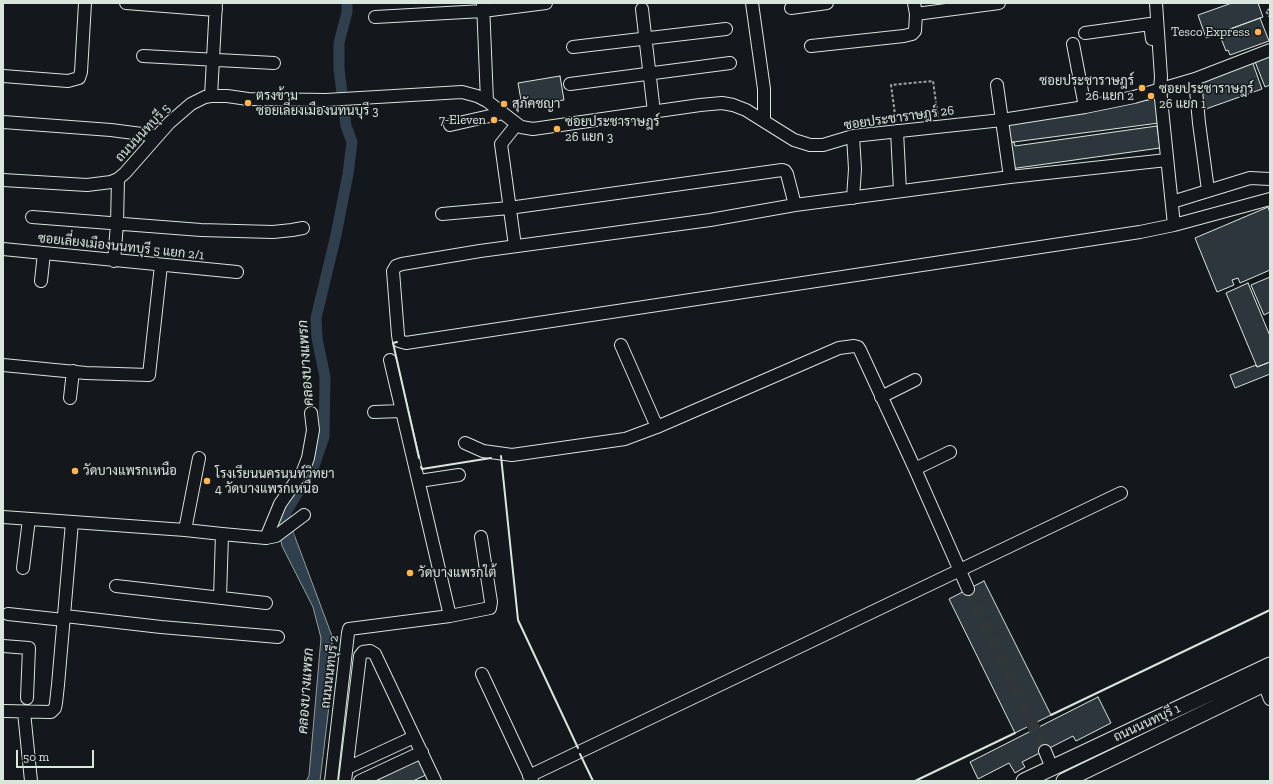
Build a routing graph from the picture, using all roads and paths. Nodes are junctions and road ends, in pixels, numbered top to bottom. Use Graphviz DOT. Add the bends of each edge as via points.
graph roads {
  1 [pos="85,3"];
  2 [pos="126,3"];
  3 [pos="546,3"];
  4 [pos="752,3"];
  5 [pos="827,3"];
  6 [pos="999,3"];
  7 [pos="1156,3"];
  8 [pos="216,6"];
  9 [pos="483,7"];
  10 [pos="791,8"];
  11 [pos="642,9"];
  12 [pos="915,9"];
  13 [pos="1270,9"];
  14 [pos="1269,16"];
  15 [pos="375,18"];
  16 [pos="726,29"];
  17 [pos="1085,34"];
  18 [pos="646,39"];
  19 [pos="1155,40"];
  20 [pos="1074,44"];
  21 [pos="811,46"];
  22 [pos="573,47"];
  23 [pos="1270,50"];
  24 [pos="143,56"];
  25 [pos="214,60"];
  26 [pos="1155,60"];
  27 [pos="274,63"];
  28 [pos="730,63"];
  29 [pos="650,74"];
  30 [pos="3,76"];
  31 [pos="1195,78"];
  32 [pos="1161,83"];
  33 [pos="570,84"];
  34 [pos="997,85"];
  35 [pos="211,96"];
  36 [pos="326,100"];
  37 [pos="487,101"];
  38 [pos="1085,107"];
  39 [pos="654,112"];
  40 [pos="503,113"];
  41 [pos="764,120"];
  42 [pos="1002,120"];
  43 [pos="3,122"];
  44 [pos="517,124"];
  45 [pos="450,125"];
  46 [pos="939,126"];
  47 [pos="897,131"];
  48 [pos="157,136"];
  49 [pos="853,136"];
  50 [pos="1167,160"];
  51 [pos="1010,177"];
  52 [pos="118,179"];
  53 [pos="1270,179"];
  54 [pos="3,180"];
  55 [pos="1208,190"];
  56 [pos="900,191"];
  57 [pos="853,198"];
  58 [pos="1270,199"];
  59 [pos="1172,202"];
  60 [pos="795,205"];
  61 [pos="510,208"];
  62 [pos="442,214"];
  63 [pos="32,217"];
  64 [pos="117,224"];
  65 [pos="1174,225"];
  66 [pos="303,228"];
  67 [pos="515,246"];
  68 [pos="3,249"];
  69 [pos="44,254"];
  70 [pos="114,261"];
  71 [pos="161,265"];
  72 [pos="237,272"];
  73 [pos="41,281"];
  74 [pos="621,345"];
  75 [pos="390,360"];
  76 [pos="3,365"];
  77 [pos="73,372"];
  78 [pos="915,380"];
  79 [pos="881,397"];
  80 [pos="70,398"];
  81 [pos="401,411"];
  82 [pos="374,412"];
  83 [pos="311,413"];
  84 [pos="657,427"];
  85 [pos="465,443"];
  86 [pos="950,452"];
  87 [pos="199,458"];
  88 [pos="915,469"];
  89 [pos="459,475"];
  90 [pos="419,481"];
  91 [pos="1122,493"];
  92 [pos="304,515"];
  93 [pos="3,517"];
  94 [pos="72,522"];
  95 [pos="28,524"];
  96 [pos="185,530"];
  97 [pos="222,534"];
  98 [pos="271,537"];
  99 [pos="481,537"];
  100 [pos="23,568"];
  101 [pos="959,570"];
  102 [pos="116,586"];
  103 [pos="968,589"];
  104 [pos="220,598"];
  105 [pos="266,603"];
  106 [pos="8,614"];
  107 [pos="450,616"];
  108 [pos="65,618"];
  109 [pos="278,637"];
  110 [pos="3,646"];
  111 [pos="1270,665"];
  112 [pos="482,674"];
  113 [pos="1267,682"];
  114 [pos="27,698"];
  115 [pos="1270,699"];
  116 [pos="3,711"];
  117 [pos="24,712"];
  118 [pos="414,737"];
  119 [pos="1044,751"];
  120 [pos="422,752"];
  121 [pos="347,768"];
  122 [pos="1052,768"];
  123 [pos="530,778"];
  124 [pos="31,781"];
  125 [pos="332,781"];
  126 [pos="345,781"];
  127 [pos="360,781"];
  128 [pos="435,781"];
  129 [pos="1024,781"];
  130 [pos="1064,781"];
  1 -- 30 [label="street" via="79,78 68,80"];
  2 -- 8 [label="street"];
  3 -- 9 [label="street"];
  4 -- 41 [label="street" via="764,89"];
  5 -- 10 [label="street"];
  6 -- 12 [label="street"];
  7 -- 19 [label="street"];
  8 -- 25 [label="street"];
  9 -- 15 [label="street"];
  9 -- 37 [label="street"];
  11 -- 18 [label="street"];
  12 -- 21 [label="street" via="915,31 912,34"];
  13 -- 14 [label="path" via="1266,11"];
  16 -- 18 [label="street"];
  17 -- 19 [label="street" via="1150,24"];
  18 -- 22 [label="street"];
  18 -- 29 [label="street"];
  19 -- 26 [label="street"];
  19 -- 32 [label="street"];
  20 -- 38 [label="street"];
  23 -- 31 [label="street, ซอยประชาราษฎร์ 26"];
  24 -- 25 [label="street"];
  25 -- 27 [label="street"];
  25 -- 35 [label="street"];
  28 -- 29 [label="street"];
  29 -- 33 [label="street"];
  29 -- 39 [label="street"];
  31 -- 32 [label="street, ซอยประชาราษฎร์ 26"];
  31 -- 55 [label="street"];
  32 -- 38 [label="street, ซอยประชาราษฎร์ 26" via="1134,97"];
  32 -- 50 [label="street"];
  34 -- 42 [label="street"];
  35 -- 36 [label="street, ถนนนนทบุรี 5"];
  35 -- 48 [label="street, ถนนนนทบุรี 5" via="191,104"];
  36 -- 37 [label="street, ซอยประชาราษฎร์ 26" via="462,92"];
  37 -- 40 [label="street, ซอยประชาราษฎร์ 26"];
  38 -- 42 [label="street, ซอยประชาราษฎร์ 26"];
  39 -- 41 [label="street, ซอยประชาราษฎร์ 26" via="722,103 746,110"];
  39 -- 44 [label="street, ซอยประชาราษฎร์ 26" via="533,129"];
  40 -- 44 [label="street, ซอยประชาราษฎร์ 26"];
  40 -- 45 [label="street"];
  41 -- 49 [label="street, ซอยประชาราษฎร์ 26" via="794,140 810,145 823,145"];
  42 -- 46 [label="street, ซอยประชาราษฎร์ 26"];
  42 -- 51 [label="street"];
  43 -- 48 [label="street"];
  44 -- 61 [label="street" via="501,144"];
  46 -- 47 [label="street, ซอยประชาราษฎร์ 26"];
  46 -- 47 [label="path" via="933,81 898,84 891,85"];
  47 -- 49 [label="street, ซอยประชาราษฎร์ 26"];
  47 -- 56 [label="street"];
  48 -- 52 [label="street, ถนนนนทบุรี 5"];
  49 -- 57 [label="street"];
  50 -- 51 [label="street"];
  50 -- 59 [label="street"];
  51 -- 56 [label="street"];
  52 -- 54 [label="street, ถนนนนทบุรี 5" via="87,185"];
  52 -- 64 [label="street"];
  53 -- 55 [label="street" via="1250,178"];
  55 -- 59 [label="street"];
  56 -- 57 [label="street"];
  57 -- 60 [label="street"];
  58 -- 65 [label="street"];
  59 -- 65 [label="street"];
  60 -- 61 [label="street" via="787,174 782,170"];
  60 -- 67 [label="street" via="710,220"];
  61 -- 62 [label="street"];
  61 -- 67 [label="street"];
  63 -- 64 [label="street"];
  64 -- 66 [label="street" via="273,232"];
  64 -- 70 [label="street"];
  65 -- 67 [label="street" via="406,343 399,341 393,271 396,266"];
  68 -- 69 [label="street, ซอยเลี่ยงเมืองนนทบุรี 5 แยก 2/1"];
  69 -- 70 [label="street, ซอยเลี่ยงเมืองนนทบุรี 5 แยก 2/1"];
  69 -- 73 [label="street"];
  70 -- 71 [label="street, ซอยเลี่ยงเมืองนนทบุรี 5 แยก 2/1"];
  71 -- 72 [label="street, ซอยเลี่ยงเมืองนนทบุรี 5 แยก 2/1"];
  71 -- 77 [label="street" via="149,375"];
  74 -- 84 [label="street"];
  75 -- 81 [label="street"];
  76 -- 77 [label="street"];
  77 -- 80 [label="street"];
  78 -- 79 [label="street"];
  79 -- 84 [label="street" via="860,350 851,345"];
  79 -- 88 [label="street"];
  81 -- 82 [label="street"];
  81 -- 90 [label="street"];
  83 -- 98 [label="street" via="313,430 308,458 303,471 280,504"];
  84 -- 85 [label="street" via="625,439 512,455 483,451"];
  86 -- 88 [label="street"];
  87 -- 96 [label="street"];
  88 -- 101 [label="street"];
  89 -- 90 [label="street"];
  90 -- 107 [label="street"];
  91 -- 101 [label="street"];
  92 -- 98 [label="street"];
  93 -- 95 [label="street"];
  94 -- 95 [label="street"];
  94 -- 96 [label="street"];
  94 -- 108 [label="street"];
  95 -- 100 [label="street"];
  96 -- 97 [label="street"];
  97 -- 98 [label="street"];
  97 -- 104 [label="street"];
  99 -- 107 [label="street, ถนนนนทบุรี 2" via="490,608"];
  101 -- 103 [label="street"];
  101 -- 123 [label="street"];
  102 -- 104 [label="street"];
  104 -- 105 [label="street"];
  106 -- 108 [label="street"];
  107 -- 125 [label="street, ถนนนนทบุรี 2" via="349,629"];
  108 -- 109 [label="street"];
  108 -- 117 [label="street" via="54,708 52,712"];
  110 -- 114 [label="street" via="29,648"];
  111 -- 122 [label="main road, ถนนนนทบุรี 1"];
  112 -- 123 [label="street"];
  113 -- 115 [label="street"];
  113 -- 130 [label="main road, ถนนนนทบุรี 1"];
  116 -- 117 [label="street"];
  117 -- 124 [label="street"];
  118 -- 120 [label="street"];
  118 -- 121 [label="street"];
  118 -- 121 [label="street" via="375,654 370,651 363,652 360,656"];
  119 -- 122 [label="street"];
  120 -- 127 [label="street"];
  120 -- 128 [label="street"];
  121 -- 126 [label="street"];
  122 -- 129 [label="main road, ถนนนนทบุรี 1"];
}
